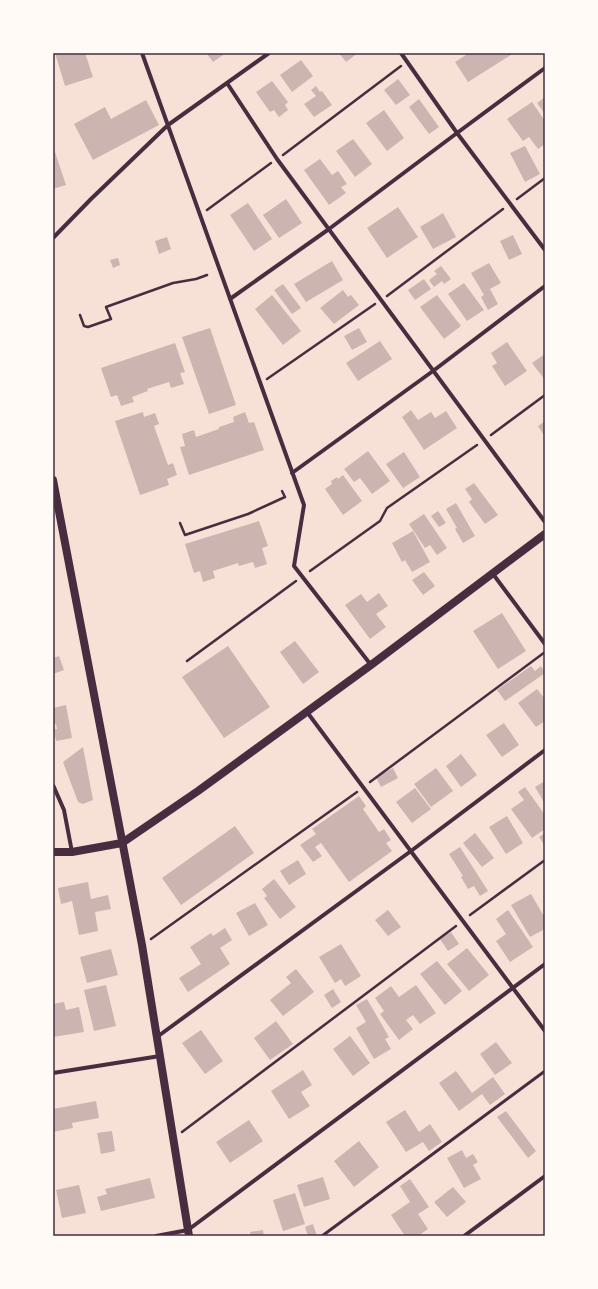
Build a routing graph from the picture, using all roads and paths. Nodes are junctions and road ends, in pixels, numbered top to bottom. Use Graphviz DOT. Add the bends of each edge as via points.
graph roads {
  1 [pos="142,53"];
  2 [pos="269,53"];
  3 [pos="401,53"];
  4 [pos="407,61"];
  5 [pos="545,68"];
  6 [pos="227,83"];
  7 [pos="168,125"];
  8 [pos="457,133"];
  9 [pos="277,159"];
  10 [pos="545,178"];
  11 [pos="511,203"];
  12 [pos="201,214"];
  13 [pos="329,230"];
  14 [pos="53,238"];
  15 [pos="545,250"];
  16 [pos="207,275"];
  17 [pos="545,286"];
  18 [pos="230,300"];
  19 [pos="381,300"];
  20 [pos="80,315"];
  21 [pos="433,371"];
  22 [pos="260,384"];
  23 [pos="545,395"];
  24 [pos="485,440"];
  25 [pos="292,473"];
  26 [pos="53,480"];
  27 [pos="282,491"];
  28 [pos="545,522"];
  29 [pos="180,523"];
  30 [pos="545,534"];
  31 [pos="493,574"];
  32 [pos="303,576"];
  33 [pos="545,644"];
  34 [pos="545,652"];
  35 [pos="186,661"];
  36 [pos="371,665"];
  37 [pos="307,712"];
  38 [pos="545,750"];
  39 [pos="53,785"];
  40 [pos="363,787"];
  41 [pos="122,843"];
  42 [pos="410,851"];
  43 [pos="53,852"];
  44 [pos="72,852"];
  45 [pos="545,860"];
  46 [pos="462,921"];
  47 [pos="142,945"];
  48 [pos="545,964"];
  49 [pos="513,988"];
  50 [pos="545,1031"];
  51 [pos="157,1037"];
  52 [pos="160,1056"];
  53 [pos="545,1071"];
  54 [pos="53,1073"];
  55 [pos="172,1139"];
  56 [pos="545,1176"];
  57 [pos="189,1233"];
  58 [pos="156,1236"];
  59 [pos="322,1236"];
  60 [pos="464,1236"];
  1 -- 7 [label="street"];
  2 -- 6 [label="street"];
  3 -- 4 [label="street"];
  4 -- 8 [label="street"];
  4 -- 9 [label="path"];
  5 -- 8 [label="street"];
  6 -- 7 [label="street"];
  6 -- 9 [label="street"];
  7 -- 12 [label="street"];
  7 -- 14 [label="street"];
  8 -- 11 [label="street"];
  8 -- 13 [label="street"];
  9 -- 12 [label="path"];
  9 -- 13 [label="street"];
  10 -- 11 [label="path"];
  11 -- 15 [label="street"];
  11 -- 19 [label="path"];
  12 -- 18 [label="street"];
  13 -- 18 [label="street"];
  13 -- 19 [label="street"];
  16 -- 20 [label="path" via="173,283 106,307 111,319 88,327 84,326"];
  17 -- 21 [label="street"];
  18 -- 22 [label="street"];
  19 -- 21 [label="street"];
  19 -- 22 [label="path"];
  21 -- 24 [label="street"];
  21 -- 25 [label="street"];
  22 -- 25 [label="street"];
  23 -- 24 [label="path"];
  24 -- 28 [label="street"];
  24 -- 32 [label="path" via="387,508 380,521"];
  25 -- 32 [label="street" via="304,505 294,566"];
  26 -- 41 [label="main road"];
  27 -- 29 [label="path" via="285,498 248,514 185,535"];
  30 -- 31 [label="main road"];
  31 -- 33 [label="street"];
  31 -- 36 [label="main road"];
  32 -- 35 [label="path"];
  32 -- 36 [label="street"];
  34 -- 40 [label="path"];
  36 -- 37 [label="main road"];
  37 -- 40 [label="street"];
  37 -- 41 [label="main road"];
  38 -- 42 [label="street"];
  39 -- 44 [label="street" via="64,810"];
  40 -- 42 [label="street"];
  40 -- 47 [label="path"];
  41 -- 44 [label="main road"];
  41 -- 47 [label="main road"];
  42 -- 46 [label="street"];
  42 -- 51 [label="street"];
  43 -- 44 [label="main road"];
  45 -- 46 [label="path"];
  46 -- 49 [label="street"];
  46 -- 55 [label="path"];
  47 -- 51 [label="main road"];
  48 -- 49 [label="street"];
  49 -- 50 [label="street"];
  49 -- 57 [label="street"];
  51 -- 52 [label="main road"];
  52 -- 54 [label="street"];
  52 -- 55 [label="main road"];
  53 -- 59 [label="lane"];
  55 -- 57 [label="main road"];
  56 -- 60 [label="street"];
  57 -- 58 [label="street"];
}
